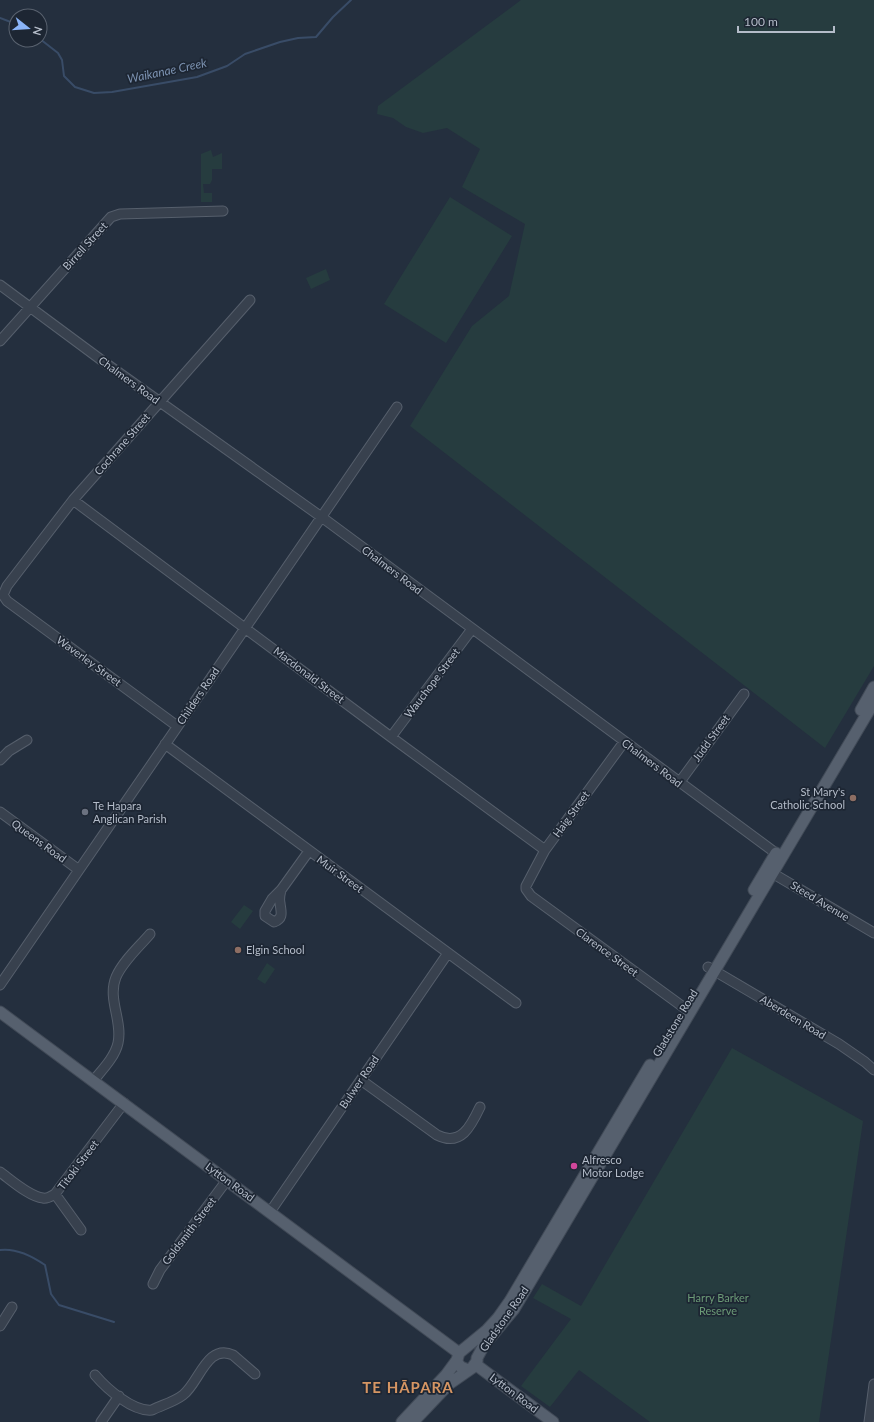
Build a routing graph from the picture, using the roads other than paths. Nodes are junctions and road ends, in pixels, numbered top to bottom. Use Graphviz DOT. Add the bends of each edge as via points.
graph roads {
  1 [pos="223,211"];
  2 [pos="0,285"];
  3 [pos="250,300"];
  4 [pos="30,307"];
  5 [pos="0,341"];
  6 [pos="160,402"];
  7 [pos="397,407"];
  8 [pos="73,500"];
  9 [pos="321,517"];
  10 [pos="3,595"];
  11 [pos="245,627"];
  12 [pos="472,629"];
  13 [pos="744,694"];
  14 [pos="873,695"];
  15 [pos="177,726"];
  16 [pos="391,737"];
  17 [pos="27,740"];
  18 [pos="624,742"];
  19 [pos="165,744"];
  20 [pos="0,760"];
  21 [pos="679,783"];
  22 [pos="0,812"];
  23 [pos="545,850"];
  24 [pos="309,851"];
  25 [pos="779,856"];
  26 [pos="79,870"];
  27 [pos="770,871"];
  28 [pos="526,889"];
  29 [pos="281,890"];
  30 [pos="874,933"];
  31 [pos="150,934"];
  32 [pos="448,953"];
  33 [pos="711,969"];
  34 [pos="0,985"];
  35 [pos="516,1003"];
  36 [pos="687,1010"];
  37 [pos="0,1012"];
  38 [pos="874,1070"];
  39 [pos="361,1080"];
  40 [pos="93,1081"];
  41 [pos="124,1103"];
  42 [pos="480,1106"];
  43 [pos="0,1172"];
  44 [pos="227,1180"];
  45 [pos="55,1194"];
  46 [pos="270,1212"];
  47 [pos="81,1230"];
  48 [pos="153,1284"];
  49 [pos="12,1307"];
  50 [pos="0,1326"];
  51 [pos="460,1354"];
  52 [pos="474,1364"];
  53 [pos="255,1374"];
  54 [pos="95,1376"];
  55 [pos="874,1384"];
  56 [pos="119,1396"];
  57 [pos="101,1422"];
  58 [pos="402,1422"];
  59 [pos="413,1422"];
  60 [pos="553,1422"];
  61 [pos="869,1422"];
  1 -- 4 [label="street, Birrell Street" via="115,214"];
  2 -- 4 [label="street, Chalmers Road"];
  3 -- 6 [label="street, Cochrane Street"];
  4 -- 5 [label="street, Birrell Street"];
  4 -- 6 [label="street, Chalmers Road"];
  6 -- 8 [label="street, Cochrane Street"];
  6 -- 9 [label="street, Chalmers Road"];
  7 -- 9 [label="street, Childers Road"];
  8 -- 10 [label="street, Cochrane Street" via="7,586"];
  8 -- 11 [label="street, Macdonald Street"];
  9 -- 11 [label="street, Childers Road"];
  9 -- 12 [label="street, Chalmers Road"];
  10 -- 15 [label="street, Waverley Street" via="7,601"];
  11 -- 15 [label="street, Childers Road"];
  11 -- 16 [label="street, Macdonald Street"];
  12 -- 16 [label="street, Wauchope Street"];
  12 -- 18 [label="street, Chalmers Road"];
  13 -- 21 [label="street, Judd Street"];
  14 -- 25 [label="main road, Gladstone Road"];
  15 -- 19 [label="street, Childers Road"];
  16 -- 23 [label="street, Macdonald Street"];
  17 -- 20 [label="street" via="9,750"];
  18 -- 21 [label="street, Chalmers Road"];
  18 -- 23 [label="street, Haig Street"];
  19 -- 24 [label="street, Muir Street"];
  19 -- 26 [label="street, Childers Road"];
  21 -- 25 [label="street, Chalmers Road"];
  22 -- 26 [label="street, Queens Road"];
  23 -- 28 [label="street, Haig Street" via="530,876"];
  24 -- 29 [label="street"];
  24 -- 32 [label="street, Muir Street"];
  25 -- 27 [label="main road, Gladstone Road"];
  26 -- 34 [label="street, Childers Road"];
  27 -- 30 [label="street, Steed Avenue"];
  27 -- 33 [label="main road, Gladstone Road"];
  28 -- 36 [label="street, Clarence Street" via="531,896"];
  31 -- 40 [label="street" via="116,977 113,994 118,1042 114,1054"];
  32 -- 35 [label="street, Muir Street"];
  32 -- 39 [label="street, Bulwer Road"];
  33 -- 36 [label="main road, Gladstone Road"];
  33 -- 38 [label="street, Aberdeen Road" via="839,1044"];
  36 -- 51 [label="main road, Gladstone Road" via="510,1301 487,1330"];
  36 -- 52 [label="main road, Gladstone Road" via="514,1309 488,1339"];
  37 -- 40 [label="main road, Lytton Road"];
  39 -- 42 [label="street" via="437,1135 449,1140 462,1134"];
  39 -- 46 [label="street, Bulwer Road"];
  40 -- 41 [label="main road, Lytton Road"];
  41 -- 44 [label="main road, Lytton Road"];
  41 -- 45 [label="street, Titoki Street"];
  43 -- 45 [label="street, Titoki Street" via="33,1195 49,1198"];
  44 -- 46 [label="main road, Lytton Road"];
  44 -- 48 [label="street, Goldsmith Street" via="160,1270"];
  45 -- 47 [label="street"];
  46 -- 51 [label="main road, Lytton Road"];
  49 -- 50 [label="street"];
  51 -- 52 [label="main road" via="461,1367"];
  51 -- 52 [label="main road" via="473,1351 476,1354"];
  51 -- 58 [label="main road, Gladstone Road" via="446,1375"];
  52 -- 59 [label="main road, Gladstone Road" via="449,1384"];
  52 -- 60 [label="main road, Lytton Road"];
  53 -- 56 [label="street" via="233,1355 219,1353 210,1359 183,1395 152,1410 138,1409"];
  54 -- 56 [label="street"];
  55 -- 61 [label="street"];
  56 -- 57 [label="street"];
}
